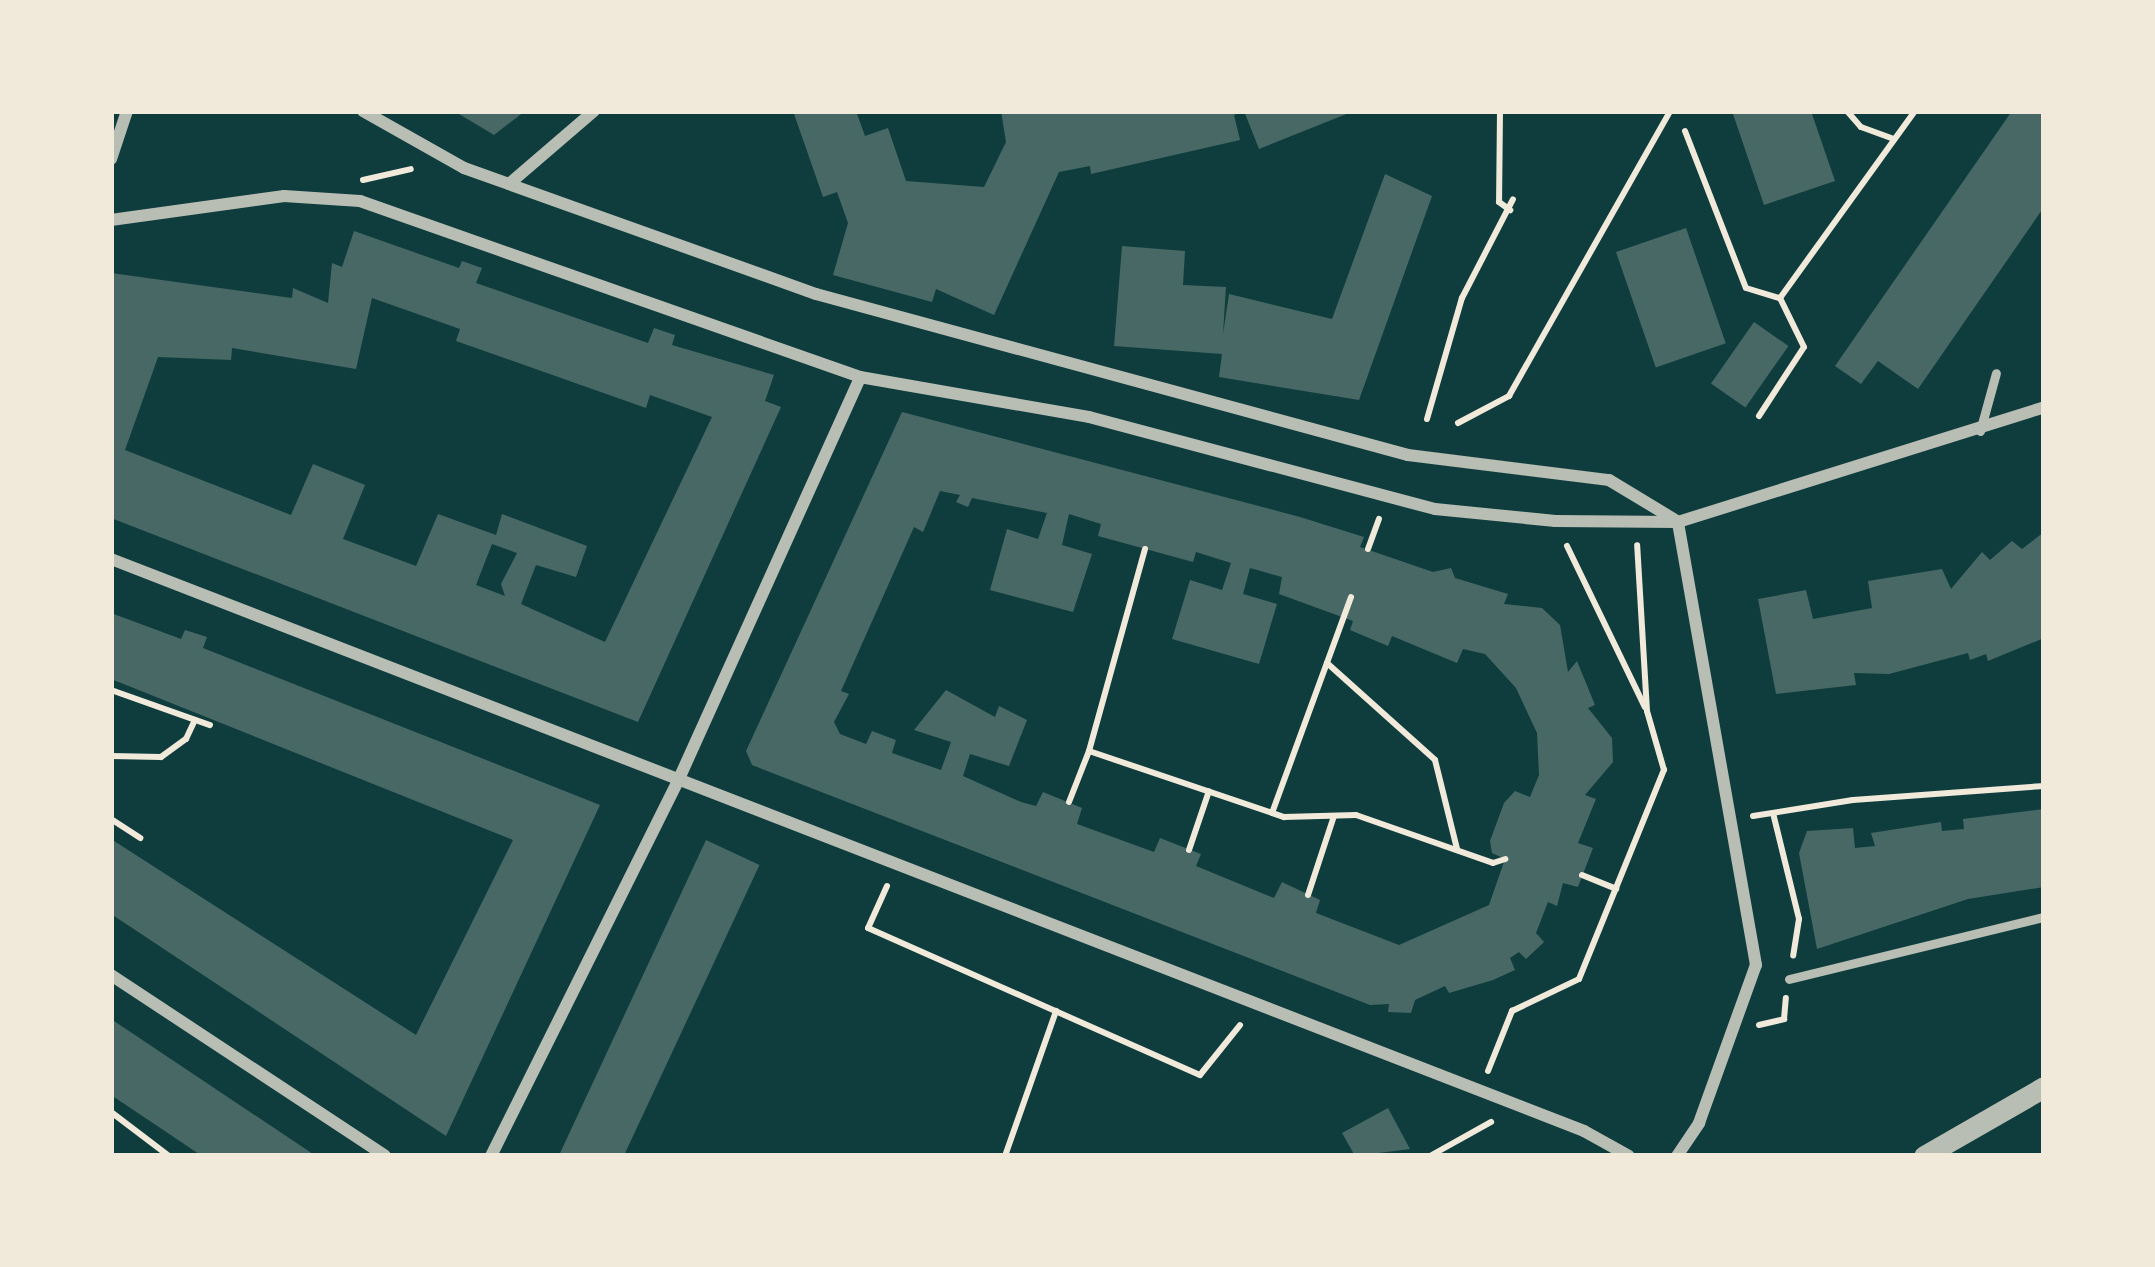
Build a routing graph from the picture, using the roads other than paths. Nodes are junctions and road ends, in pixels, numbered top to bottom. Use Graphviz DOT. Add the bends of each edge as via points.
graph roads {
  1 [pos="127,111"];
  2 [pos="363,111"];
  3 [pos="594,111"];
  4 [pos="111,159"];
  5 [pos="509,184"];
  6 [pos="111,220"];
  7 [pos="1996,373"];
  8 [pos="860,377"];
  9 [pos="2044,407"];
  10 [pos="1980,433"];
  11 [pos="1678,522"];
  12 [pos="111,559"];
  13 [pos="678,782"];
  14 [pos="2044,917"];
  15 [pos="111,975"];
  16 [pos="1789,979"];
  17 [pos="2044,1087"];
  18 [pos="386,1156"];
  19 [pos="491,1156"];
  20 [pos="1629,1156"];
  21 [pos="1677,1156"];
  22 [pos="1924,1156"];
  1 -- 4 [label="street"];
  2 -- 5 [label="street"];
  3 -- 5 [label="street"];
  5 -- 11 [label="street" via="816,294 1408,455 1609,480"];
  6 -- 8 [label="street" via="284,196 360,201"];
  7 -- 10 [label="lane"];
  8 -- 11 [label="street" via="1089,416 1386,498 1556,521"];
  8 -- 13 [label="street"];
  9 -- 10 [label="street"];
  10 -- 11 [label="street"];
  11 -- 21 [label="street" via="1756,965 1699,1123"];
  12 -- 13 [label="street"];
  13 -- 19 [label="street"];
  13 -- 20 [label="street" via="1521,1106"];
  14 -- 16 [label="lane"];
  15 -- 18 [label="street"];
  17 -- 22 [label="street"];
}
